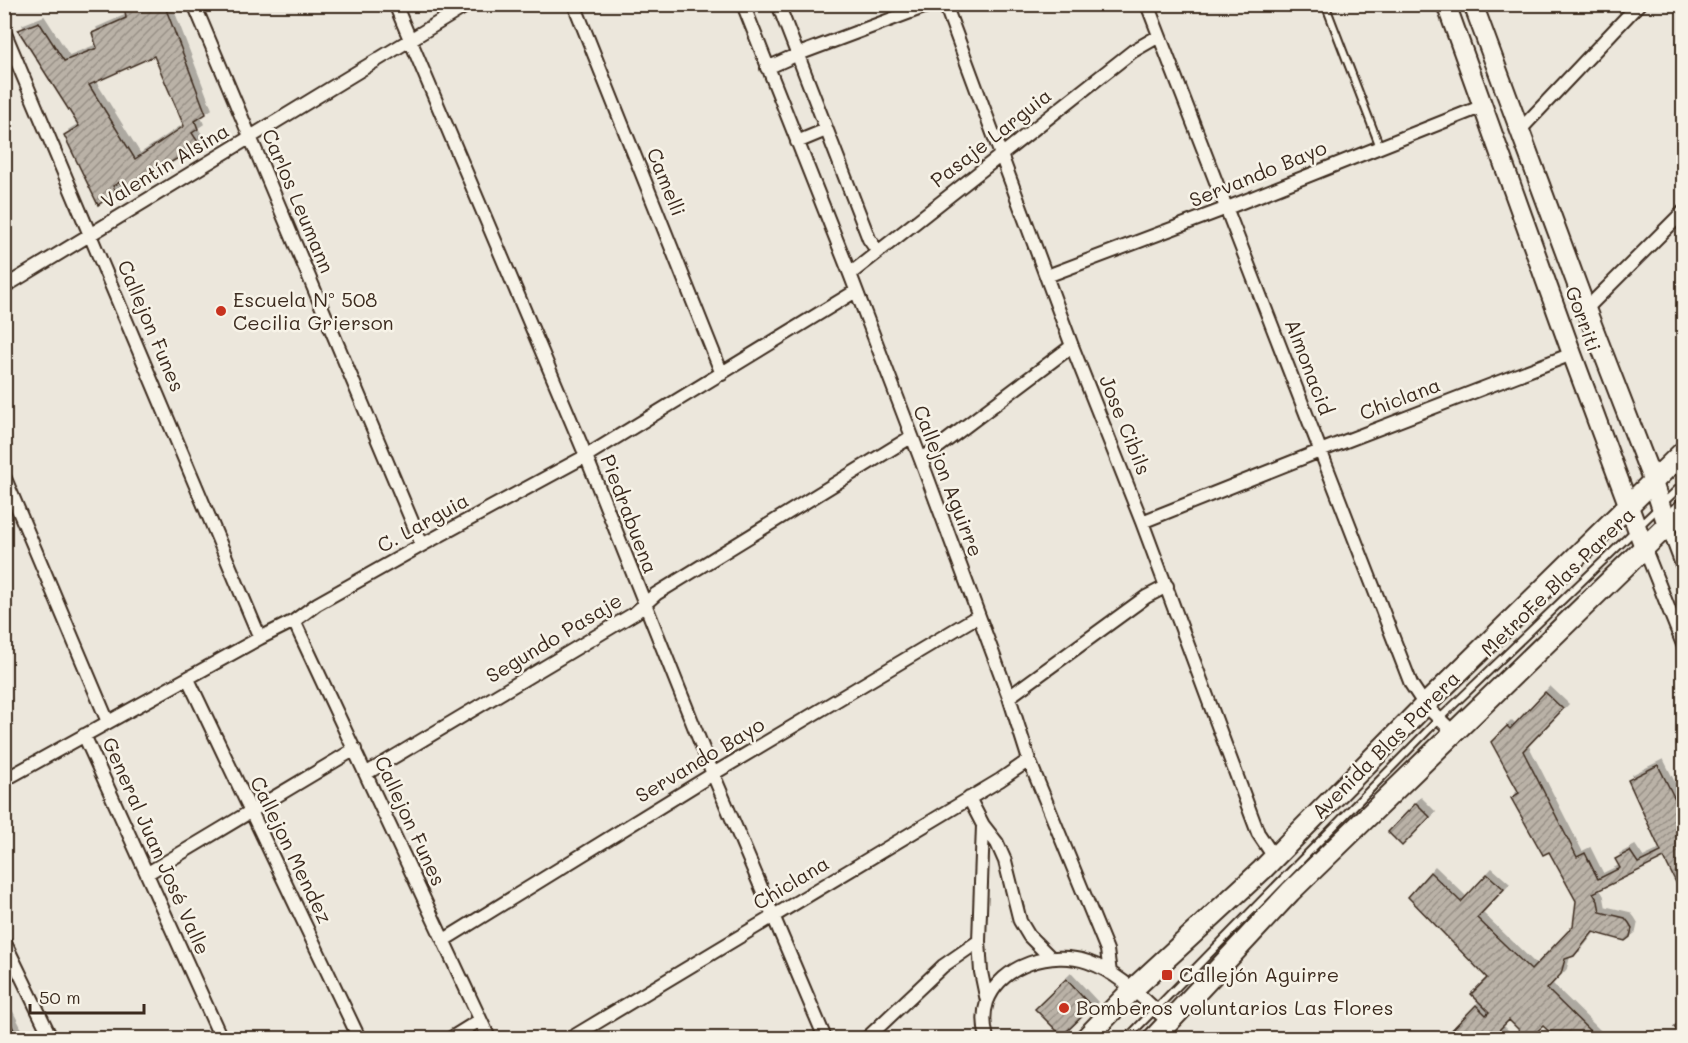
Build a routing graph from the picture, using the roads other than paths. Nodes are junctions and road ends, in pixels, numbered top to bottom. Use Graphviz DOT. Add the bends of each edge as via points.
graph roads {
  1 [pos="194,4"];
  2 [pos="395,4"];
  3 [pos="469,4"];
  4 [pos="574,4"];
  5 [pos="743,4"];
  6 [pos="778,4"];
  7 [pos="932,4"];
  8 [pos="945,4"];
  9 [pos="1147,4"];
  10 [pos="1325,4"];
  11 [pos="1446,4"];
  12 [pos="1473,4"];
  13 [pos="1639,4"];
  14 [pos="4,31"];
  15 [pos="1159,36"];
  16 [pos="410,40"];
  17 [pos="796,55"];
  18 [pos="767,68"];
  19 [pos="1483,106"];
  20 [pos="1521,129"];
  21 [pos="826,130"];
  22 [pos="249,137"];
  23 [pos="797,142"];
  24 [pos="1380,147"];
  25 [pos="1001,154"];
  26 [pos="1227,208"];
  27 [pos="1683,212"];
  28 [pos="91,234"];
  29 [pos="878,252"];
  30 [pos="850,274"];
  31 [pos="1047,276"];
  32 [pos="4,287"];
  33 [pos="856,291"];
  34 [pos="1586,309"];
  35 [pos="1072,346"];
  36 [pos="1572,354"];
  37 [pos="722,374"];
  38 [pos="911,437"];
  39 [pos="1320,451"];
  40 [pos="1683,451"];
  41 [pos="586,456"];
  42 [pos="921,460"];
  43 [pos="4,476"];
  44 [pos="1652,479"];
  45 [pos="1683,483"];
  46 [pos="1661,504"];
  47 [pos="1629,506"];
  48 [pos="1683,509"];
  49 [pos="1142,522"];
  50 [pos="1667,525"];
  51 [pos="1638,527"];
  52 [pos="422,545"];
  53 [pos="1644,547"];
  54 [pos="1683,570"];
  55 [pos="1167,586"];
  56 [pos="644,605"];
  57 [pos="978,616"];
  58 [pos="294,621"];
  59 [pos="260,638"];
  60 [pos="1683,647"];
  61 [pos="188,679"];
  62 [pos="1009,697"];
  63 [pos="1425,705"];
  64 [pos="108,722"];
  65 [pos="1446,726"];
  66 [pos="84,735"];
  67 [pos="355,749"];
  68 [pos="1029,760"];
  69 [pos="367,773"];
  70 [pos="713,774"];
  71 [pos="4,780"];
  72 [pos="969,798"];
  73 [pos="250,811"];
  74 [pos="983,825"];
  75 [pos="1274,857"];
  76 [pos="148,873"];
  77 [pos="774,915"];
  78 [pos="444,940"];
  79 [pos="979,940"];
  80 [pos="4,941"];
  81 [pos="1051,958"];
  82 [pos="1110,973"];
  83 [pos="1132,990"];
  84 [pos="987,1001"];
  85 [pos="1162,1016"];
  86 [pos="480,1020"];
  87 [pos="51,1038"];
  88 [pos="221,1038"];
  89 [pos="359,1038"];
  90 [pos="451,1038"];
  91 [pos="489,1038"];
  92 [pos="571,1038"];
  93 [pos="825,1038"];
  94 [pos="867,1038"];
  95 [pos="987,1038"];
  96 [pos="1086,1038"];
  97 [pos="1127,1038"];
  98 [pos="1154,1038"];
  1 -- 22 [label="street, Carlos Leumann"];
  2 -- 16 [label="street, Piedrabuena"];
  3 -- 16 [label="street, Valentín Alsina"];
  4 -- 37 [label="street, Camelli"];
  5 -- 18 [label="street, Callejon Aguirre"];
  6 -- 17 [label="street"];
  7 -- 17 [label="street"];
  8 -- 25 [label="street, Jose Cibils"];
  9 -- 15 [label="street, Almonacid"];
  10 -- 24 [label="lane"];
  11 -- 19 [label="main road, Gorriti"];
  12 -- 20 [label="main road, Gorriti"];
  13 -- 20 [label="street"];
  14 -- 28 [label="street, Callejon Funes"];
  15 -- 25 [label="street, Pasaje Larguia" via="1133,51"];
  15 -- 26 [label="street, Almonacid"];
  16 -- 22 [label="street, Valentín Alsina"];
  16 -- 41 [label="street, Piedrabuena"];
  17 -- 18 [label="street"];
  17 -- 21 [label="street"];
  18 -- 23 [label="street, Callejon Aguirre"];
  19 -- 24 [label="street, Servando Bayo"];
  19 -- 36 [label="main road, Gorriti"];
  20 -- 34 [label="main road, Gorriti"];
  21 -- 23 [label="street"];
  21 -- 29 [label="street" via="869,239"];
  22 -- 28 [label="street, Valentín Alsina"];
  22 -- 52 [label="street, Carlos Leumann"];
  23 -- 30 [label="street, Callejon Aguirre"];
  24 -- 26 [label="street, Servando Bayo"];
  25 -- 29 [label="street, Pasaje Larguia"];
  25 -- 31 [label="street, Jose Cibils"];
  26 -- 31 [label="street, Servando Bayo"];
  26 -- 39 [label="street, Almonacid"];
  27 -- 34 [label="street"];
  28 -- 32 [label="street, Valentín Alsina"];
  28 -- 59 [label="street, Callejon Funes"];
  29 -- 30 [label="street, Pasaje Larguia"];
  30 -- 33 [label="street, Callejon Aguirre"];
  31 -- 35 [label="street, Jose Cibils"];
  33 -- 37 [label="street, C. Larguia"];
  33 -- 38 [label="street, Callejon Aguirre"];
  34 -- 44 [label="main road, Gorriti"];
  35 -- 42 [label="street"];
  35 -- 49 [label="street, Jose Cibils"];
  36 -- 39 [label="street, Chiclana"];
  36 -- 47 [label="main road, Gorriti"];
  37 -- 41 [label="street, C. Larguia"];
  38 -- 42 [label="street, Callejon Aguirre"];
  38 -- 56 [label="street, Segundo Pasaje"];
  39 -- 49 [label="street, Chiclana"];
  39 -- 63 [label="street, Almonacid" via="1411,684"];
  40 -- 44 [label="main road, Avenida Blas Parera"];
  41 -- 52 [label="street, C. Larguia"];
  41 -- 56 [label="street, Piedrabuena"];
  42 -- 57 [label="street, Callejon Aguirre"];
  43 -- 64 [label="street, General Juan José Valle"];
  44 -- 46 [label="main road, Gorriti"];
  44 -- 47 [label="main road, Avenida Blas Parera"];
  45 -- 46 [label="lane, MetroFe Blas Parera"];
  46 -- 50 [label="main road, Gorriti"];
  46 -- 51 [label="lane, MetroFe Blas Parera"];
  47 -- 51 [label="main road, Gorriti"];
  47 -- 63 [label="main road, Avenida Blas Parera"];
  48 -- 50 [label="main road, Avenida Blas Parera"];
  49 -- 55 [label="street, Jose Cibils"];
  50 -- 53 [label="main road, Avenida Blas Parera"];
  50 -- 54 [label="street, Gorriti"];
  51 -- 53 [label="main road, Gorriti"];
  51 -- 65 [label="lane, MetroFe Blas Parera"];
  52 -- 58 [label="street, C. Larguia"];
  53 -- 60 [label="street, Gorriti"];
  53 -- 65 [label="main road, Avenida Blas Parera"];
  55 -- 62 [label="street" via="1146,597"];
  55 -- 75 [label="street, Jose Cibils" via="1258,833"];
  56 -- 69 [label="street, Segundo Pasaje"];
  56 -- 70 [label="street, Piedrabuena"];
  57 -- 62 [label="street, Callejon Aguirre"];
  57 -- 70 [label="street, Servando Bayo"];
  58 -- 59 [label="street, C. Larguia"];
  58 -- 67 [label="street, Callejon Funes"];
  59 -- 61 [label="street, C. Larguia"];
  61 -- 64 [label="street, C. Larguia"];
  61 -- 73 [label="street, Callejon Mendez"];
  62 -- 68 [label="street, Callejon Aguirre"];
  63 -- 65 [label="street, Almonacid"];
  63 -- 75 [label="main road, Avenida Blas Parera"];
  64 -- 66 [label="street, C. Larguia"];
  65 -- 85 [label="main road, Avenida Blas Parera" via="1290,892"];
  66 -- 71 [label="street, C. Larguia"];
  66 -- 76 [label="street, General Juan José Valle"];
  67 -- 69 [label="street, Callejon Funes"];
  67 -- 73 [label="street"];
  68 -- 72 [label="street, Chiclana"];
  68 -- 82 [label="street, Callejon Aguirre" via="1107,950"];
  69 -- 78 [label="street, Callejon Funes"];
  70 -- 77 [label="street, Piedrabuena"];
  70 -- 78 [label="street, Servando Bayo"];
  72 -- 74 [label="street"];
  72 -- 77 [label="street, Chiclana"];
  73 -- 76 [label="street"];
  73 -- 89 [label="street, Callejon Mendez"];
  74 -- 79 [label="street"];
  74 -- 81 [label="street" via="1005,861 1020,921"];
  75 -- 83 [label="main road, Avenida Blas Parera"];
  76 -- 88 [label="street, General Juan José Valle"];
  77 -- 92 [label="street, Chiclana"];
  77 -- 93 [label="street, Piedrabuena"];
  78 -- 86 [label="street, Callejon Funes"];
  79 -- 84 [label="street"];
  79 -- 94 [label="street" via="943,966"];
  80 -- 87 [label="street"];
  81 -- 82 [label="street" via="1088,962"];
  81 -- 84 [label="street" via="1009,974"];
  82 -- 83 [label="street"];
  83 -- 85 [label="street"];
  83 -- 96 [label="main road, Avenida Blas Parera"];
  84 -- 95 [label="street"];
  85 -- 97 [label="lane"];
  85 -- 98 [label="main road, Avenida Blas Parera"];
  86 -- 90 [label="street"];
  86 -- 91 [label="street, Callejon Funes"];
}
